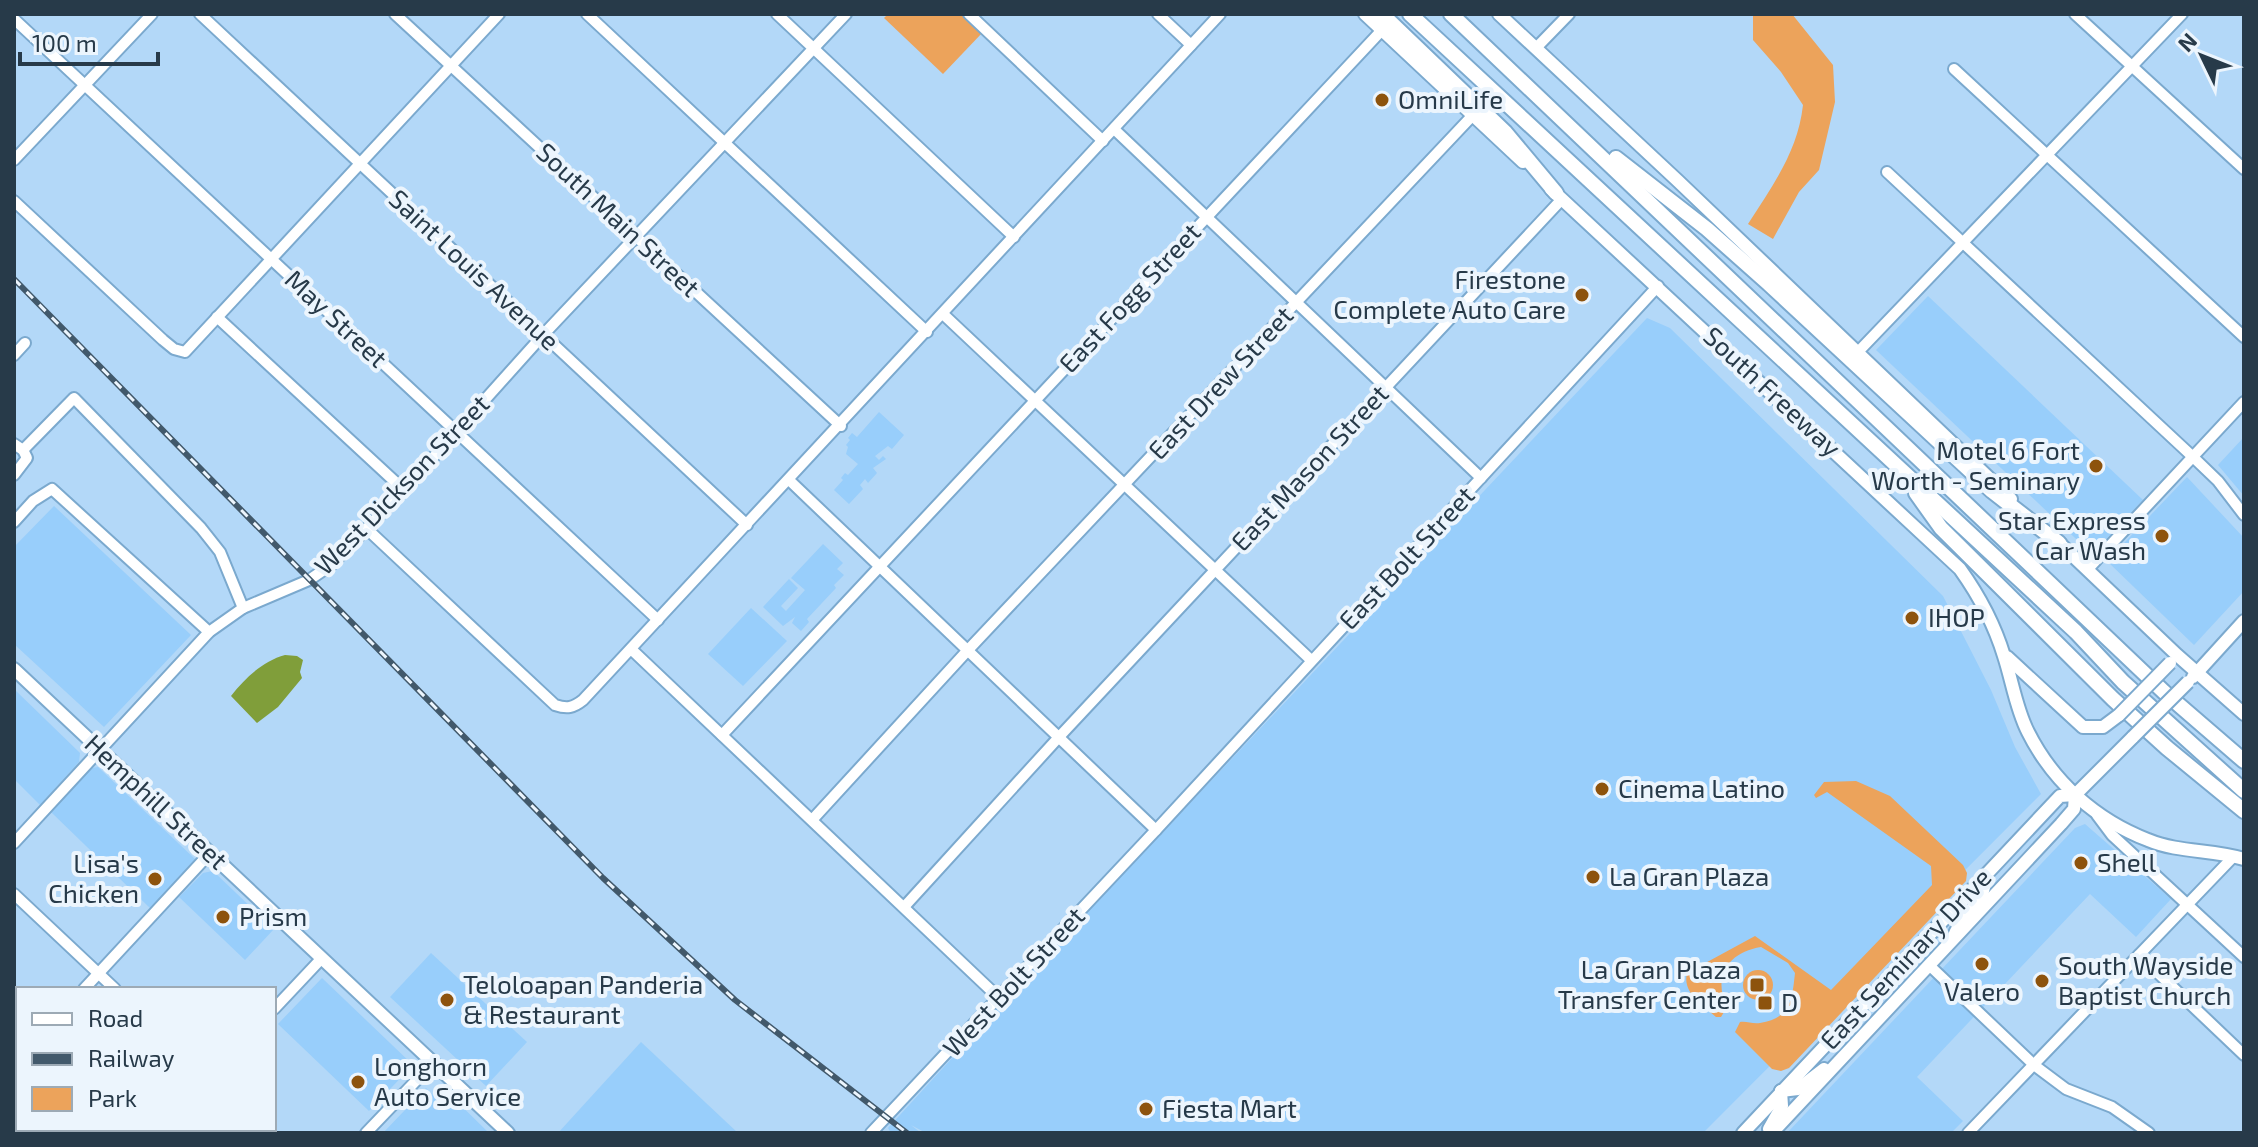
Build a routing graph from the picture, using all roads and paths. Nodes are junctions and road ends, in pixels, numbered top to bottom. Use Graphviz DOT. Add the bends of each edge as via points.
graph roads {
  1 [pos="152,14"];
  2 [pos="200,14"];
  3 [pos="395,14"];
  4 [pos="499,14"];
  5 [pos="587,14"];
  6 [pos="777,14"];
  7 [pos="846,14"];
  8 [pos="969,14"];
  9 [pos="1158,14"];
  10 [pos="1220,14"];
  11 [pos="1365,14"];
  12 [pos="1382,14"];
  13 [pos="1410,14"];
  14 [pos="1451,14"];
  15 [pos="1499,14"];
  16 [pos="1569,14"];
  17 [pos="2075,14"];
  18 [pos="2182,14"];
  19 [pos="14,19"];
  20 [pos="1382,30"];
  21 [pos="1191,45"];
  22 [pos="1536,48"];
  23 [pos="814,49"];
  24 [pos="451,66"];
  25 [pos="2132,66"];
  26 [pos="1954,69"];
  27 [pos="86,86"];
  28 [pos="1546,103"];
  29 [pos="1473,115"];
  30 [pos="1114,129"];
  31 [pos="1103,141"];
  32 [pos="726,142"];
  33 [pos="2047,155"];
  34 [pos="14,160"];
  35 [pos="360,164"];
  36 [pos="2244,169"];
  37 [pos="1887,172"];
  38 [pos="1559,196"];
  39 [pos="14,201"];
  40 [pos="1206,217"];
  41 [pos="1014,237"];
  42 [pos="637,238"];
  43 [pos="1964,242"];
  44 [pos="271,259"];
  45 [pos="1658,286"];
  46 [pos="1296,302"];
  47 [pos="943,314"];
  48 [pos="217,317"];
  49 [pos="927,332"];
  50 [pos="543,335"];
  51 [pos="2244,337"];
  52 [pos="25,343"];
  53 [pos="1857,353"];
  54 [pos="14,355"];
  55 [pos="1386,387"];
  56 [pos="1035,399"];
  57 [pos="2244,402"];
  58 [pos="841,426"];
  59 [pos="457,432"];
  60 [pos="19,447"];
  61 [pos="2193,457"];
  62 [pos="1900,469"];
  63 [pos="14,475"];
  64 [pos="1481,478"];
  65 [pos="789,480"];
  66 [pos="1125,484"];
  67 [pos="404,490"];
  68 [pos="2244,515"];
  69 [pos="14,522"];
  70 [pos="747,525"];
  71 [pos="367,529"];
  72 [pos="2059,543"];
  73 [pos="879,565"];
  74 [pos="1216,569"];
  75 [pos="2088,569"];
  76 [pos="243,608"];
  77 [pos="658,620"];
  78 [pos="2244,621"];
  79 [pos="209,632"];
  80 [pos="631,649"];
  81 [pos="968,650"];
  82 [pos="2004,655"];
  83 [pos="2174,659"];
  84 [pos="1311,660"];
  85 [pos="14,669"];
  86 [pos="2192,678"];
  87 [pos="2244,714"];
  88 [pos="722,735"];
  89 [pos="1059,737"];
  90 [pos="101,751"];
  91 [pos="2244,761"];
  92 [pos="2244,791"];
  93 [pos="2075,795"];
  94 [pos="2093,811"];
  95 [pos="2244,811"];
  96 [pos="812,820"];
  97 [pos="1156,830"];
  98 [pos="14,843"];
  99 [pos="210,853"];
  100 [pos="2239,857"];
  101 [pos="1984,877"];
  102 [pos="14,894"];
  103 [pos="2186,905"];
  104 [pos="904,907"];
  105 [pos="1951,943"];
  106 [pos="2139,955"];
  107 [pos="2244,957"];
  108 [pos="322,958"];
  109 [pos="1930,966"];
  110 [pos="98,974"];
  111 [pos="86,987"];
  112 [pos="113,987"];
  113 [pos="999,998"];
  114 [pos="276,1007"];
  115 [pos="1849,1051"];
  116 [pos="2244,1055"];
  117 [pos="433,1063"];
  118 [pos="2034,1065"];
  119 [pos="1781,1091"];
  120 [pos="366,1133"];
  121 [pos="508,1133"];
  122 [pos="871,1133"];
  123 [pos="1743,1133"];
  124 [pos="1769,1133"];
  125 [pos="1968,1133"];
  126 [pos="2149,1133"];
  1 -- 27 [label="street"];
  2 -- 35 [label="street, Saint Louis Avenue"];
  3 -- 24 [label="street, South Main Street"];
  4 -- 24 [label="street"];
  5 -- 32 [label="street"];
  6 -- 23 [label="street"];
  7 -- 23 [label="street, West Dickson Street"];
  8 -- 31 [label="street"];
  9 -- 21 [label="street"];
  10 -- 21 [label="street"];
  11 -- 20 [label="main road, South Freeway"];
  12 -- 38 [label="highway" via="1505,132"];
  13 -- 62 [label="highway, South Freeway"];
  14 -- 28 [label="highway, South Freeway"];
  15 -- 22 [label="main road"];
  16 -- 22 [label="street"];
  17 -- 25 [label="street"];
  18 -- 25 [label="street"];
  19 -- 27 [label="street, May Street"];
  20 -- 29 [label="main road, South Freeway"];
  20 -- 40 [label="street, East Fogg Street"];
  21 -- 30 [label="street"];
  22 -- 53 [label="main road"];
  23 -- 32 [label="street, West Dickson Street"];
  23 -- 41 [label="street"];
  24 -- 35 [label="street"];
  24 -- 42 [label="street, South Main Street"];
  25 -- 33 [label="street"];
  25 -- 36 [label="street"];
  26 -- 33 [label="street"];
  27 -- 34 [label="street"];
  27 -- 44 [label="street, May Street"];
  28 -- 72 [label="highway" via="1707,229 1992,491"];
  28 -- 91 [label="highway, South Freeway" via="2164,692"];
  29 -- 38 [label="main road, South Freeway"];
  29 -- 46 [label="street, East Drew Street"];
  30 -- 31 [label="street"];
  30 -- 40 [label="street"];
  31 -- 41 [label="street"];
  32 -- 42 [label="street, West Dickson Street"];
  32 -- 49 [label="street"];
  33 -- 43 [label="street"];
  33 -- 51 [label="street"];
  35 -- 44 [label="street"];
  35 -- 50 [label="street, Saint Louis Avenue"];
  37 -- 43 [label="street"];
  38 -- 45 [label="main road, South Freeway"];
  38 -- 55 [label="street, East Mason Street"];
  39 -- 48 [label="street" via="174,349 185,352"];
  40 -- 46 [label="street"];
  40 -- 56 [label="street, East Fogg Street"];
  41 -- 47 [label="street"];
  42 -- 50 [label="street, West Dickson Street"];
  42 -- 58 [label="street, South Main Street"];
  43 -- 53 [label="street"];
  43 -- 61 [label="street"];
  44 -- 48 [label="street"];
  44 -- 59 [label="street, May Street"];
  45 -- 64 [label="street, East Bolt Street"];
  45 -- 82 [label="main road, South Freeway" via="1960,569 1990,615"];
  46 -- 55 [label="street"];
  46 -- 66 [label="street, East Drew Street"];
  47 -- 49 [label="street"];
  47 -- 56 [label="street"];
  48 -- 67 [label="street"];
  49 -- 58 [label="street"];
  50 -- 59 [label="street, West Dickson Street"];
  50 -- 70 [label="street, Saint Louis Avenue"];
  52 -- 54 [label="street"];
  53 -- 72 [label="main road"];
  55 -- 64 [label="street"];
  55 -- 74 [label="street, East Mason Street"];
  56 -- 66 [label="street"];
  56 -- 73 [label="street, East Fogg Street"];
  57 -- 61 [label="street"];
  58 -- 65 [label="street"];
  59 -- 67 [label="street, West Dickson Street"];
  59 -- 77 [label="street, May Street"];
  60 -- 63 [label="street" via="27,458"];
  60 -- 76 [label="street" via="74,398 201,528 220,552"];
  61 -- 68 [label="street"];
  61 -- 75 [label="street"];
  62 -- 92 [label="highway, South Freeway"];
  62 -- 95 [label="highway" via="1941,528 2016,603 2113,699"];
  64 -- 84 [label="street, East Bolt Street"];
  65 -- 70 [label="street"];
  65 -- 73 [label="street"];
  66 -- 74 [label="street"];
  66 -- 81 [label="street, East Drew Street"];
  67 -- 71 [label="street, West Dickson Street"];
  69 -- 79 [label="street" via="52,489"];
  70 -- 77 [label="street"];
  71 -- 76 [label="street, West Dickson Street" via="309,580"];
  71 -- 80 [label="street" via="555,705 574,707"];
  72 -- 75 [label="main road"];
  73 -- 81 [label="street"];
  73 -- 88 [label="street, East Fogg Street"];
  74 -- 84 [label="street"];
  74 -- 89 [label="street, East Mason Street"];
  75 -- 83 [label="main road"];
  76 -- 79 [label="street, West Dickson Street"];
  77 -- 80 [label="street"];
  78 -- 86 [label="main road, East Seminary Drive"];
  79 -- 90 [label="street, West Dickson Street"];
  80 -- 88 [label="street"];
  81 -- 89 [label="street"];
  81 -- 96 [label="street, East Drew Street"];
  82 -- 83 [label="main road, bridge" via="2083,727 2103,727"];
  82 -- 93 [label="main road, South Freeway" via="2029,733"];
  83 -- 86 [label="main road"];
  84 -- 97 [label="street, East Bolt Street"];
  85 -- 90 [label="main road, Hemphill Street"];
  86 -- 87 [label="main road"];
  86 -- 93 [label="main road, East Seminary Drive, bridge"];
  88 -- 96 [label="street"];
  89 -- 97 [label="street"];
  89 -- 104 [label="street, East Mason Street"];
  90 -- 98 [label="street, West Dickson Street"];
  90 -- 99 [label="main road, Hemphill Street"];
  93 -- 94 [label="main road, South Freeway"];
  93 -- 101 [label="main road, East Seminary Drive" via="2060,796"];
  93 -- 105 [label="main road, East Seminary Drive" via="2074,809"];
  94 -- 100 [label="main road, South Freeway" via="2170,848"];
  94 -- 103 [label="street"];
  96 -- 104 [label="street"];
  97 -- 113 [label="street, West Bolt Street"];
  99 -- 108 [label="main road, Hemphill Street"];
  99 -- 110 [label="street"];
  100 -- 103 [label="street"];
  101 -- 105 [label="main road" via="1982,895 1958,924"];
  101 -- 119 [label="main road, East Seminary Drive"];
  102 -- 110 [label="street"];
  103 -- 106 [label="street"];
  103 -- 107 [label="street"];
  104 -- 113 [label="street"];
  105 -- 109 [label="main road, East Seminary Drive"];
  106 -- 116 [label="street"];
  106 -- 118 [label="street"];
  108 -- 114 [label="street"];
  108 -- 117 [label="main road, Hemphill Street"];
  109 -- 115 [label="main road, East Seminary Drive"];
  109 -- 118 [label="street"];
  110 -- 111 [label="street"];
  110 -- 112 [label="street"];
  113 -- 122 [label="street, West Bolt Street"];
  115 -- 119 [label="main road" via="1798,1089"];
  115 -- 124 [label="main road, East Seminary Drive"];
  117 -- 120 [label="street"];
  117 -- 121 [label="main road, Hemphill Street"];
  118 -- 125 [label="street"];
  118 -- 126 [label="street" via="2066,1089 2112,1107"];
  119 -- 123 [label="main road, East Seminary Drive"];
  119 -- 124 [label="main road" via="1782,1106"];
}
